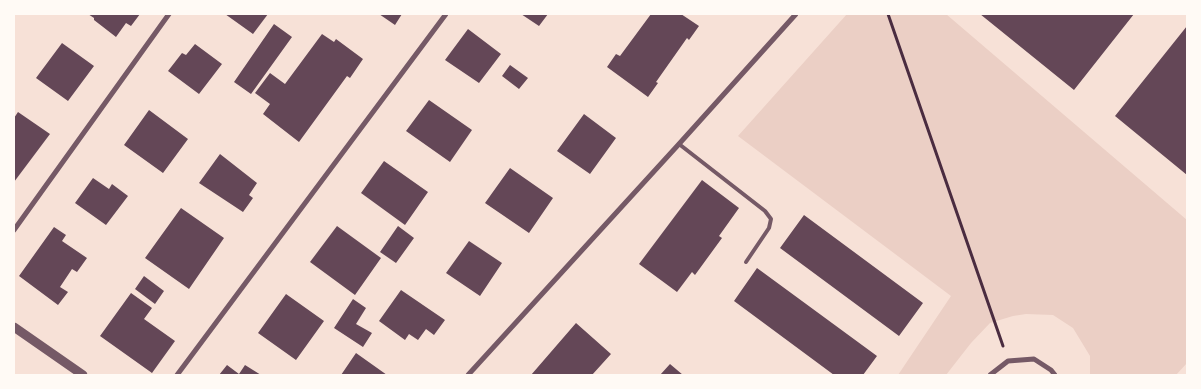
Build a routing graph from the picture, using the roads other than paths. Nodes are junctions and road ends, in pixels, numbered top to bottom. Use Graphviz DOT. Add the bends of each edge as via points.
graph roads {
  1 [pos="169,14"];
  2 [pos="446,14"];
  3 [pos="796,14"];
  4 [pos="679,144"];
  5 [pos="14,230"];
  6 [pos="746,262"];
  7 [pos="14,327"];
  8 [pos="83,375"];
  9 [pos="177,375"];
  10 [pos="468,375"];
  11 [pos="990,375"];
  12 [pos="1055,375"];
  1 -- 5 [label="street"];
  2 -- 9 [label="street"];
  3 -- 4 [label="street"];
  4 -- 6 [label="lane" via="765,211 770,219 769,228"];
  4 -- 10 [label="street"];
  7 -- 8 [label="street"];
  11 -- 12 [label="street" via="1008,360 1034,359"];
}
